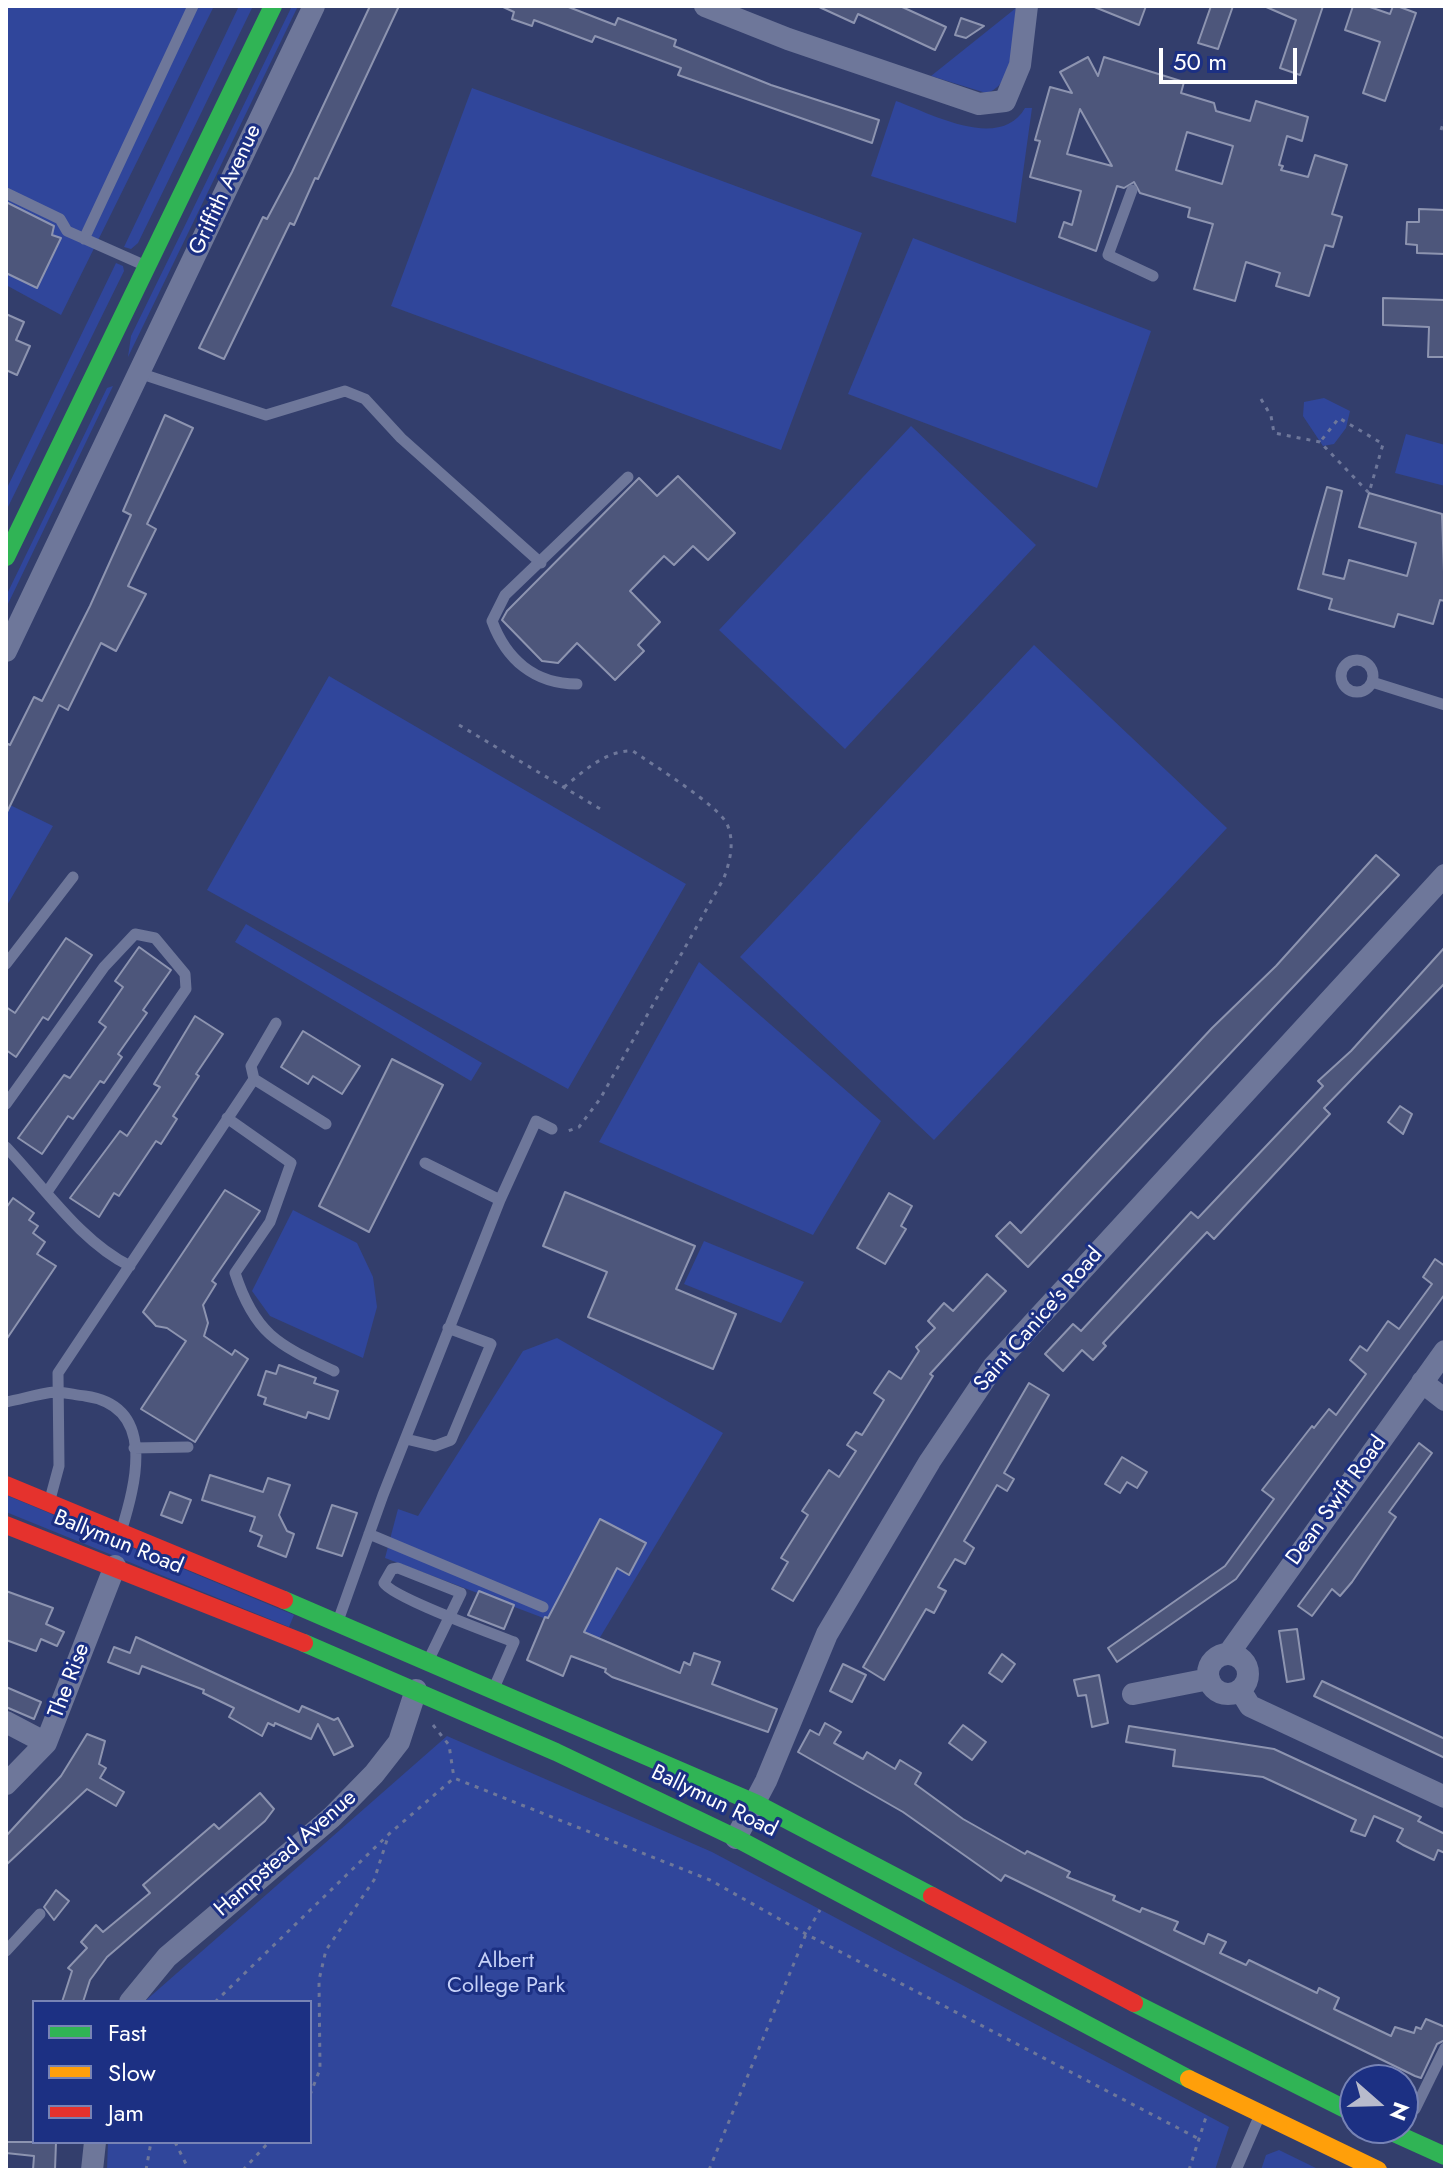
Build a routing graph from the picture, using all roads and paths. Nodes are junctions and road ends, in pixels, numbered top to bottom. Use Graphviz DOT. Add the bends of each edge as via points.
graph roads {
  1 [pos="193,6"];
  2 [pos="273,6"];
  3 [pos="314,6"];
  4 [pos="705,6"];
  5 [pos="1027,6"];
  6 [pos="1445,118"];
  7 [pos="1441,130"];
  8 [pos="1132,190"];
  9 [pos="6,193"];
  10 [pos="84,239"];
  11 [pos="146,266"];
  12 [pos="1153,276"];
  13 [pos="100,362"];
  14 [pos="139,373"];
  15 [pos="1261,399"];
  16 [pos="1320,442"];
  17 [pos="628,477"];
  18 [pos="11,532"];
  19 [pos="6,557"];
  20 [pos="541,563"];
  21 [pos="6,651"];
  22 [pos="1372,682"];
  23 [pos="577,684"];
  24 [pos="1445,705"];
  25 [pos="459,725"];
  26 [pos="564,787"];
  27 [pos="602,810"];
  28 [pos="1445,875"];
  29 [pos="73,877"];
  30 [pos="6,964"];
  31 [pos="276,1023"];
  32 [pos="254,1079"];
  33 [pos="6,1104"];
  34 [pos="227,1118"];
  35 [pos="326,1124"];
  36 [pos="552,1129"];
  37 [pos="9,1155"];
  38 [pos="425,1163"];
  39 [pos="47,1192"];
  40 [pos="500,1200"];
  41 [pos="130,1266"];
  42 [pos="448,1328"];
  43 [pos="1445,1351"];
  44 [pos="334,1371"];
  45 [pos="1422,1382"];
  46 [pos="56,1392"];
  47 [pos="1445,1400"];
  48 [pos="6,1402"];
  49 [pos="406,1439"];
  50 [pos="188,1447"];
  51 [pos="134,1448"];
  52 [pos="6,1485"];
  53 [pos="48,1505"];
  54 [pos="6,1525"];
  55 [pos="121,1534"];
  56 [pos="369,1534"];
  57 [pos="115,1566"];
  58 [pos="543,1607"];
  59 [pos="451,1616"];
  60 [pos="338,1621"];
  61 [pos="1229,1653"];
  62 [pos="429,1660"];
  63 [pos="1209,1679"];
  64 [pos="494,1688"];
  65 [pos="416,1690"];
  66 [pos="1240,1690"];
  67 [pos="1133,1694"];
  68 [pos="6,1722"];
  69 [pos="433,1725"];
  70 [pos="46,1743"];
  71 [pos="454,1778"];
  72 [pos="6,1784"];
  73 [pos="1445,1797"];
  74 [pos="755,1803"];
  75 [pos="389,1834"];
  76 [pos="736,1838"];
  77 [pos="822,1907"];
  78 [pos="40,1914"];
  79 [pos="806,1934"];
  80 [pos="6,1951"];
  81 [pos="132,2000"];
  82 [pos="217,2000"];
  83 [pos="1445,2048"];
  84 [pos="312,2090"];
  85 [pos="1419,2101"];
  86 [pos="1339,2106"];
  87 [pos="1209,2110"];
  88 [pos="1259,2117"];
  89 [pos="1199,2139"];
  90 [pos="95,2144"];
  91 [pos="151,2144"];
  92 [pos="176,2144"];
  93 [pos="267,2144"];
  94 [pos="1418,2144"];
  95 [pos="1445,2156"];
  96 [pos="92,2170"];
  97 [pos="146,2170"];
  98 [pos="189,2170"];
  99 [pos="243,2170"];
  100 [pos="709,2170"];
  101 [pos="1189,2170"];
  102 [pos="1236,2170"];
  103 [pos="1378,2170"];
  1 -- 10 [label="lane"];
  2 -- 11 [label="main road, Griffith Avenue"];
  3 -- 14 [label="street, Griffith Avenue"];
  4 -- 5 [label="street" via="788,39 993,105 1005,101 1017,75"];
  6 -- 7 [label="path"];
  8 -- 12 [label="lane" via="1108,255"];
  9 -- 10 [label="lane" via="60,219 67,231"];
  10 -- 11 [label="lane"];
  11 -- 13 [label="main road, Griffith Avenue"];
  13 -- 14 [label="street" via="124,373"];
  13 -- 18 [label="main road, Griffith Avenue"];
  14 -- 20 [label="lane" via="266,415 345,391 365,399"];
  14 -- 21 [label="street, Griffith Avenue"];
  15 -- 16 [label="path" via="1274,433"];
  16 -- 16 [label="path" via="1339,418 1383,444 1369,493"];
  17 -- 20 [label="lane"];
  18 -- 19 [label="main road, Griffith Avenue"];
  20 -- 23 [label="lane" via="505,595 492,621 515,661 547,679"];
  22 -- 24 [label="lane"];
  25 -- 26 [label="path"];
  26 -- 27 [label="path"];
  26 -- 36 [label="path" via="591,765 633,751 714,810 726,824 732,856 600,1099 579,1127"];
  28 -- 74 [label="street, Saint Canice's Road" via="993,1367 827,1634"];
  29 -- 30 [label="lane"];
  31 -- 32 [label="lane" via="251,1066"];
  32 -- 34 [label="lane"];
  32 -- 35 [label="lane"];
  33 -- 39 [label="lane" via="104,967 135,934 155,938 185,974 186,989"];
  34 -- 41 [label="lane"];
  34 -- 44 [label="lane" via="291,1163 270,1222 235,1273 243,1296 278,1344"];
  36 -- 40 [label="lane" via="536,1121"];
  37 -- 39 [label="lane"];
  38 -- 40 [label="lane"];
  39 -- 41 [label="lane" via="110,1256"];
  40 -- 42 [label="lane"];
  41 -- 46 [label="lane" via="58,1373"];
  42 -- 49 [label="lane"];
  42 -- 49 [label="lane" via="491,1344 451,1440 435,1446"];
  43 -- 45 [label="street, Dean Swift Road"];
  45 -- 47 [label="street"];
  45 -- 61 [label="street, Dean Swift Road"];
  46 -- 48 [label="lane"];
  46 -- 51 [label="lane" via="94,1397 121,1409"];
  46 -- 53 [label="lane" via="59,1466"];
  49 -- 56 [label="lane"];
  50 -- 51 [label="lane"];
  51 -- 55 [label="lane" via="132,1497"];
  52 -- 53 [label="main road, Ballymun Road"];
  53 -- 55 [label="main road, Ballymun Road"];
  54 -- 57 [label="main road, Ballymun Road"];
  55 -- 60 [label="main road, Ballymun Road"];
  56 -- 58 [label="lane"];
  56 -- 60 [label="lane"];
  57 -- 65 [label="main road, Ballymun Road"];
  57 -- 70 [label="street, The Rise"];
  59 -- 59 [label="lane" via="461,1593 398,1568 389,1570 384,1583 390,1591"];
  59 -- 62 [label="lane"];
  59 -- 64 [label="lane" via="514,1642"];
  60 -- 62 [label="main road, Ballymun Road"];
  61 -- 63 [label="street" via="1213,1659"];
  61 -- 66 [label="street" via="1247,1665 1248,1681"];
  62 -- 64 [label="main road, Ballymun Road"];
  62 -- 65 [label="main road"];
  63 -- 66 [label="street" via="1221,1693"];
  63 -- 67 [label="street"];
  64 -- 74 [label="main road, Ballymun Road"];
  65 -- 76 [label="main road, Ballymun Road"];
  65 -- 81 [label="street, Hampstead Avenue" via="399,1742 374,1774 332,1817 167,1957"];
  66 -- 73 [label="street" via="1250,1706"];
  68 -- 70 [label="street"];
  69 -- 71 [label="path" via="449,1745"];
  70 -- 72 [label="street, The Rise"];
  71 -- 75 [label="path"];
  71 -- 79 [label="path" via="710,1880"];
  74 -- 76 [label="street, Saint Canice's Road"];
  74 -- 86 [label="main road, Ballymun Road"];
  75 -- 82 [label="path"];
  75 -- 84 [label="path" via="374,1880 326,1950 319,1980 320,2069"];
  76 -- 88 [label="main road, Ballymun Road"];
  77 -- 79 [label="path"];
  78 -- 80 [label="lane"];
  79 -- 89 [label="path"];
  79 -- 100 [label="path"];
  83 -- 85 [label="lane"];
  87 -- 89 [label="path"];
  88 -- 102 [label="lane"];
  88 -- 103 [label="main road, Ballymun Road"];
  89 -- 101 [label="path"];
  90 -- 96 [label="street"];
  91 -- 97 [label="path"];
  92 -- 98 [label="path"];
  93 -- 99 [label="path"];
  94 -- 95 [label="main road"];
}
